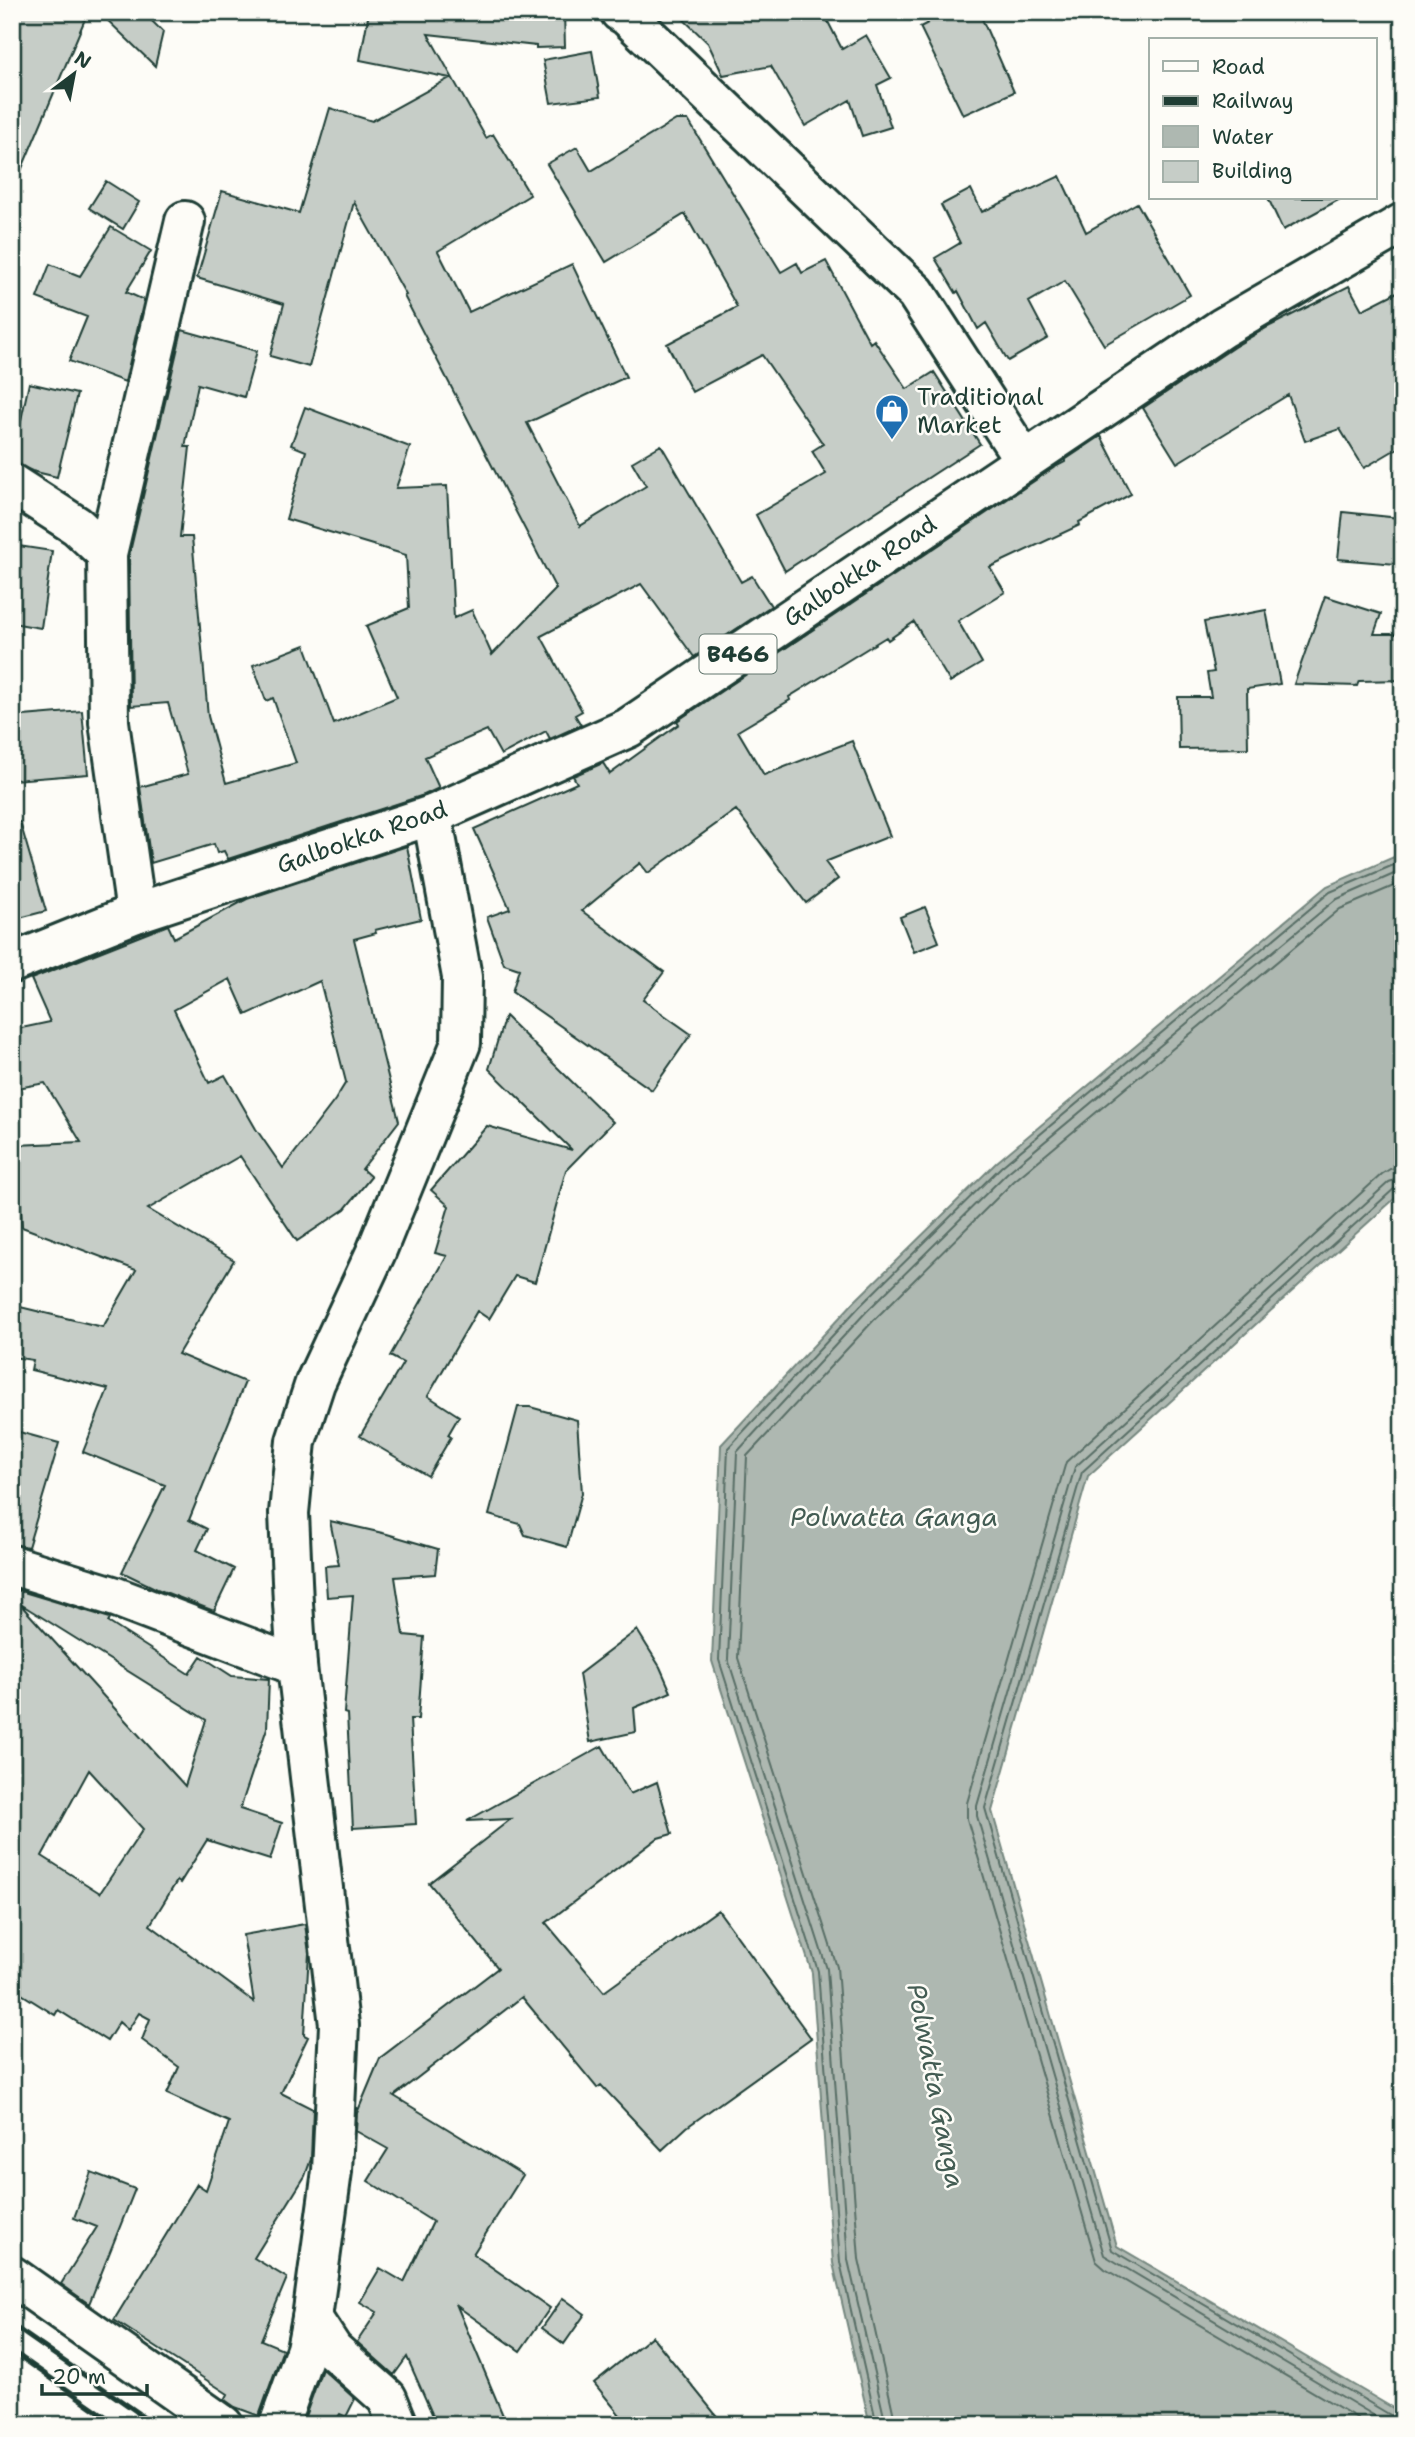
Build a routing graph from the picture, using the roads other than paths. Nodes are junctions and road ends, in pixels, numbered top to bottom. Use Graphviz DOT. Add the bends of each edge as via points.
graph roads {
  1 [pos="620,12"];
  2 [pos="185,221"];
  3 [pos="1403,223"];
  4 [pos="1024,460"];
  5 [pos="12,484"];
  6 [pos="107,554"];
  7 [pos="432,815"];
  8 [pos="136,914"];
  9 [pos="12,963"];
  10 [pos="12,1565"];
  11 [pos="298,1666"];
  12 [pos="12,2276"];
  13 [pos="312,2318"];
  14 [pos="223,2425"];
  15 [pos="279,2425"];
  16 [pos="398,2425"];
  1 -- 4 [label="main road" via="916,293"];
  2 -- 6 [label="main road"];
  3 -- 4 [label="main road, Galbokka Road / B466" via="1222,328"];
  4 -- 7 [label="main road, Galbokka Road / B466" via="628,727"];
  5 -- 6 [label="main road" via="77,526"];
  6 -- 8 [label="main road" via="109,722"];
  7 -- 8 [label="main road, Galbokka Road / B466"];
  7 -- 11 [label="main road" via="462,977 461,1043 376,1252 315,1383 296,1441 289,1513"];
  8 -- 9 [label="main road, Galbokka Road / B466"];
  10 -- 11 [label="main road" via="116,1597"];
  11 -- 13 [label="main road" via="339,2025 332,2171"];
  12 -- 14 [label="main road"];
  13 -- 15 [label="main road"];
  13 -- 16 [label="main road" via="333,2350 387,2398"];
}
